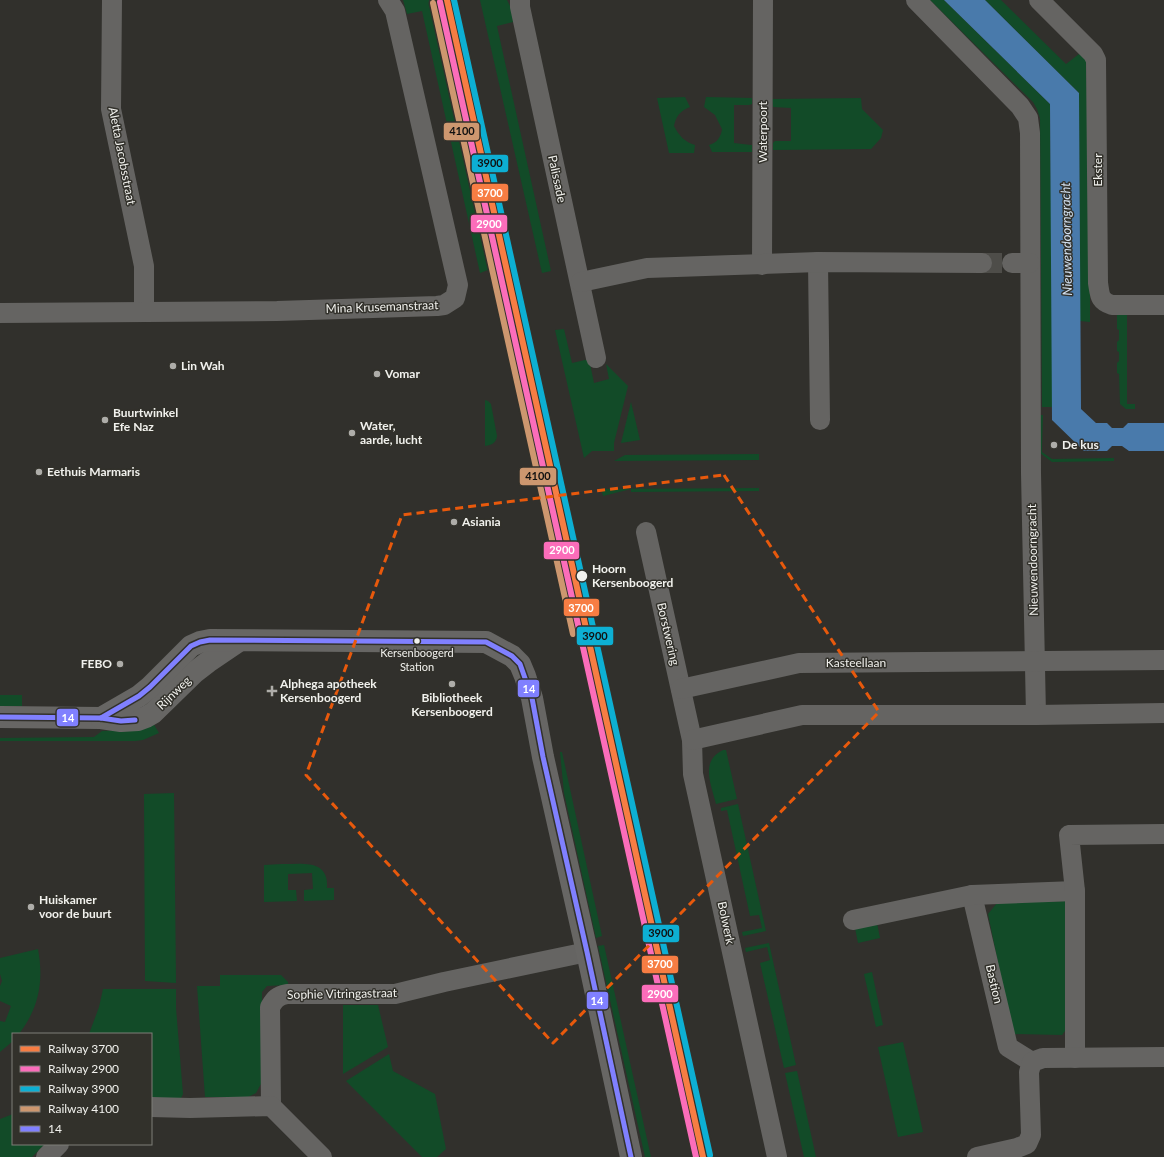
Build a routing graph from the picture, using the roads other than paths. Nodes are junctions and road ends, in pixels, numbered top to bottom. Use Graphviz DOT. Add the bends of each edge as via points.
graph roads {
  1 [pos="112,0"];
  2 [pos="388,0"];
  3 [pos="520,0"];
  4 [pos="763,0"];
  5 [pos="916,0"];
  6 [pos="1039,0"];
  7 [pos="818,262"];
  8 [pos="982,263"];
  9 [pos="762,265"];
  10 [pos="581,282"];
  11 [pos="1164,304"];
  12 [pos="144,311"];
  13 [pos="0,313"];
  14 [pos="596,358"];
  15 [pos="820,420"];
  16 [pos="646,532"];
  17 [pos="1164,660"];
  18 [pos="1035,661"];
  19 [pos="680,689"];
  20 [pos="1164,713"];
  21 [pos="1036,715"];
  22 [pos="0,717"];
  23 [pos="692,740"];
  24 [pos="1164,834"];
  25 [pos="1075,891"];
  26 [pos="972,895"];
  27 [pos="853,920"];
  28 [pos="587,952"];
  29 [pos="1164,1057"];
  30 [pos="1075,1058"];
  31 [pos="1032,1062"];
  32 [pos="271,1106"];
  33 [pos="152,1107"];
  34 [pos="58,1145"];
  35 [pos="46,1157"];
  36 [pos="322,1157"];
  37 [pos="631,1157"];
  38 [pos="777,1157"];
  39 [pos="977,1157"];
  1 -- 12 [label="street, Aletta Jacobsstraat" via="111,109 144,266"];
  2 -- 12 [label="street, Mina Krusemanstraat" via="396,10 458,285 455,298 437,306 277,311"];
  3 -- 10 [label="street, Palissade" via="574,260"];
  4 -- 9 [label="street, Waterpoort"];
  5 -- 18 [label="street, Nieuwendoorngracht" via="1020,106 1028,118 1030,133 1021,263 1031,473"];
  6 -- 11 [label="street, Ekster" via="1096,60 1098,283 1102,301 1112,304"];
  7 -- 8 [label="street"];
  7 -- 9 [label="street"];
  7 -- 15 [label="street"];
  9 -- 10 [label="street" via="647,268"];
  10 -- 14 [label="street, Palissade"];
  12 -- 13 [label="street, Mina Krusemanstraat"];
  16 -- 19 [label="street, Borstwering"];
  17 -- 18 [label="street, Kasteellaan"];
  18 -- 19 [label="street, Kasteellaan" via="798,663"];
  18 -- 21 [label="street"];
  19 -- 23 [label="street, Bolwerk"];
  20 -- 21 [label="street"];
  21 -- 23 [label="street" via="802,715"];
  22 -- 28 [label="street, Rijnweg" via="138,720 153,713 195,672 239,641 486,642 512,656 520,664 525,676 532,698"];
  23 -- 38 [label="street, Bolwerk" via="693,774"];
  24 -- 25 [label="street" via="1069,835"];
  25 -- 26 [label="street"];
  25 -- 30 [label="street"];
  26 -- 27 [label="street"];
  26 -- 31 [label="street, Bastion" via="1008,1047"];
  28 -- 32 [label="street, Sophie Vitringastraat" via="395,994 279,995 270,1007"];
  28 -- 37 [label="street, Rijnweg"];
  29 -- 30 [label="street"];
  30 -- 31 [label="street" via="1043,1058"];
  31 -- 39 [label="street" via="1029,1072 1031,1135 1027,1144"];
  32 -- 33 [label="street"];
  32 -- 36 [label="street"];
  34 -- 35 [label="street"];
}
